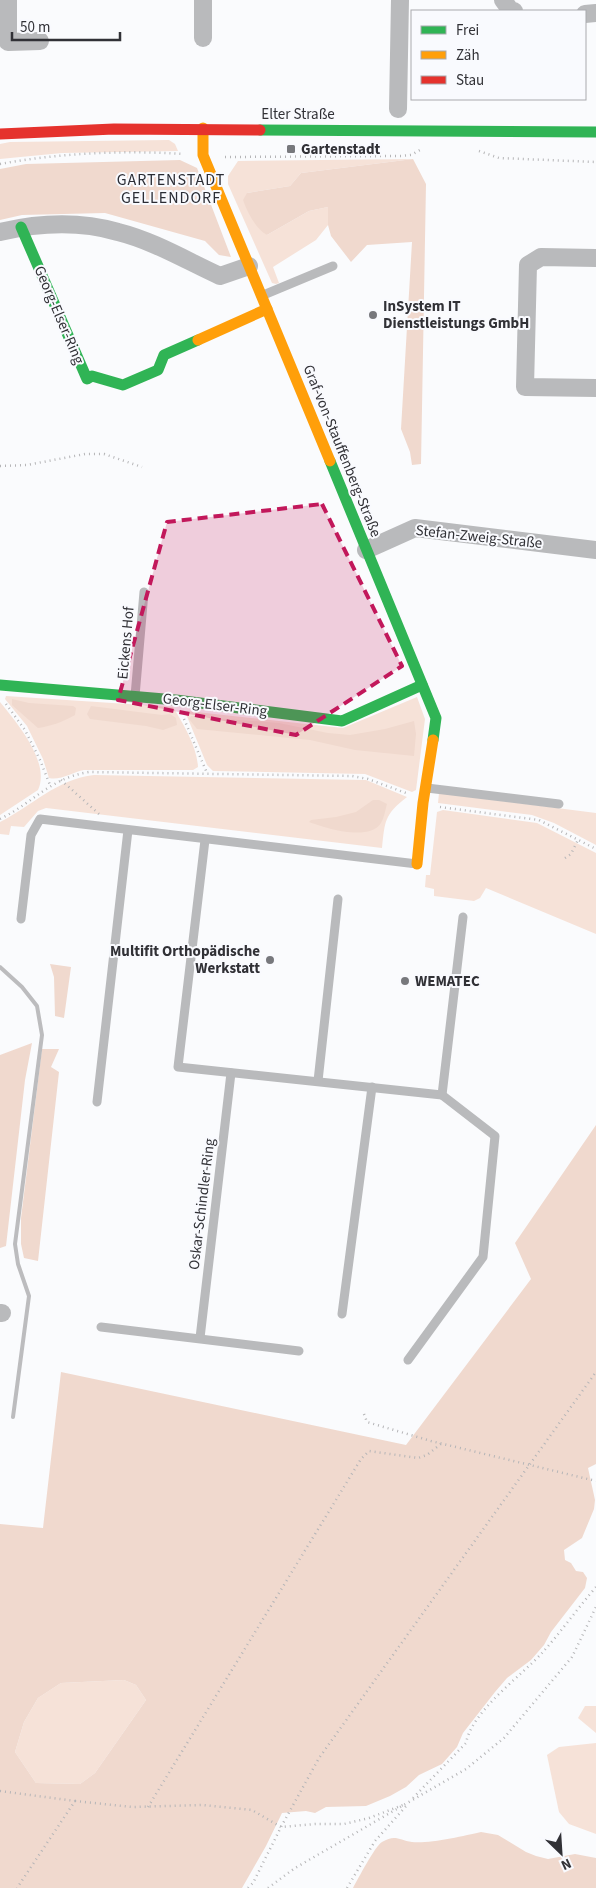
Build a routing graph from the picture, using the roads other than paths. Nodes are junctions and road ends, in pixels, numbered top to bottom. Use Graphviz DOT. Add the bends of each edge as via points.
graph roads {
  1 [pos="8,0"];
  2 [pos="203,0"];
  3 [pos="400,0"];
  4 [pos="202,38"];
  5 [pos="40,41"];
  6 [pos="4,42"];
  7 [pos="398,110"];
  8 [pos="203,128"];
  9 [pos="596,132"];
  10 [pos="0,134"];
  11 [pos="21,227"];
  12 [pos="0,232"];
  13 [pos="596,258"];
  14 [pos="248,266"];
  15 [pos="333,266"];
  16 [pos="261,296"];
  17 [pos="266,309"];
  18 [pos="596,388"];
  19 [pos="366,550"];
  20 [pos="596,550"];
  21 [pos="144,592"];
  22 [pos="0,685"];
  23 [pos="422,685"];
  24 [pos="135,696"];
  25 [pos="425,788"];
  26 [pos="559,804"];
  27 [pos="128,830"];
  28 [pos="205,840"];
  29 [pos="417,864"];
  30 [pos="338,899"];
  31 [pos="463,917"];
  32 [pos="21,919"];
  33 [pos="231,1073"];
  34 [pos="318,1081"];
  35 [pos="372,1087"];
  36 [pos="442,1095"];
  37 [pos="97,1102"];
  38 [pos="342,1314"];
  39 [pos="101,1327"];
  40 [pos="200,1338"];
  41 [pos="299,1351"];
  42 [pos="408,1360"];
  1 -- 6 [label="street"];
  2 -- 4 [label="street"];
  3 -- 7 [label="street"];
  5 -- 6 [label="street"];
  8 -- 9 [label="street, Elter Straße"];
  8 -- 10 [label="street, Elter Straße"];
  8 -- 14 [label="street, Graf-von-Stauffenberg-Straße" via="203,155"];
  11 -- 12 [label="street"];
  11 -- 14 [label="street" via="78,224 118,232 220,276"];
  11 -- 17 [label="street, Georg-Elser-Ring" via="87,379 92,376 123,385 158,370 164,355"];
  13 -- 18 [label="street" via="541,257 528,265 526,387"];
  14 -- 16 [label="street, Graf-von-Stauffenberg-Straße"];
  15 -- 16 [label="lane"];
  16 -- 17 [label="street, Graf-von-Stauffenberg-Straße"];
  17 -- 19 [label="street, Graf-von-Stauffenberg-Straße"];
  19 -- 20 [label="street, Stefan-Zweig-Straße" via="415,528"];
  19 -- 23 [label="street, Graf-von-Stauffenberg-Straße"];
  21 -- 24 [label="lane, Eickens Hof"];
  22 -- 24 [label="street, Georg-Elser-Ring"];
  23 -- 24 [label="street, Georg-Elser-Ring" via="342,721"];
  23 -- 25 [label="street, Graf-von-Stauffenberg-Straße" via="436,718"];
  25 -- 26 [label="lane"];
  25 -- 29 [label="street, Graf-von-Stauffenberg-Straße"];
  27 -- 28 [label="lane"];
  27 -- 32 [label="lane" via="40,820 31,835"];
  27 -- 37 [label="lane"];
  28 -- 29 [label="lane"];
  28 -- 33 [label="lane" via="178,1067"];
  30 -- 34 [label="lane"];
  31 -- 36 [label="lane"];
  33 -- 34 [label="lane"];
  33 -- 40 [label="lane, Oskar-Schindler-Ring"];
  34 -- 35 [label="lane"];
  35 -- 36 [label="lane"];
  35 -- 38 [label="lane"];
  36 -- 42 [label="lane" via="495,1136 483,1258"];
  39 -- 40 [label="lane"];
  40 -- 41 [label="lane"];
}
